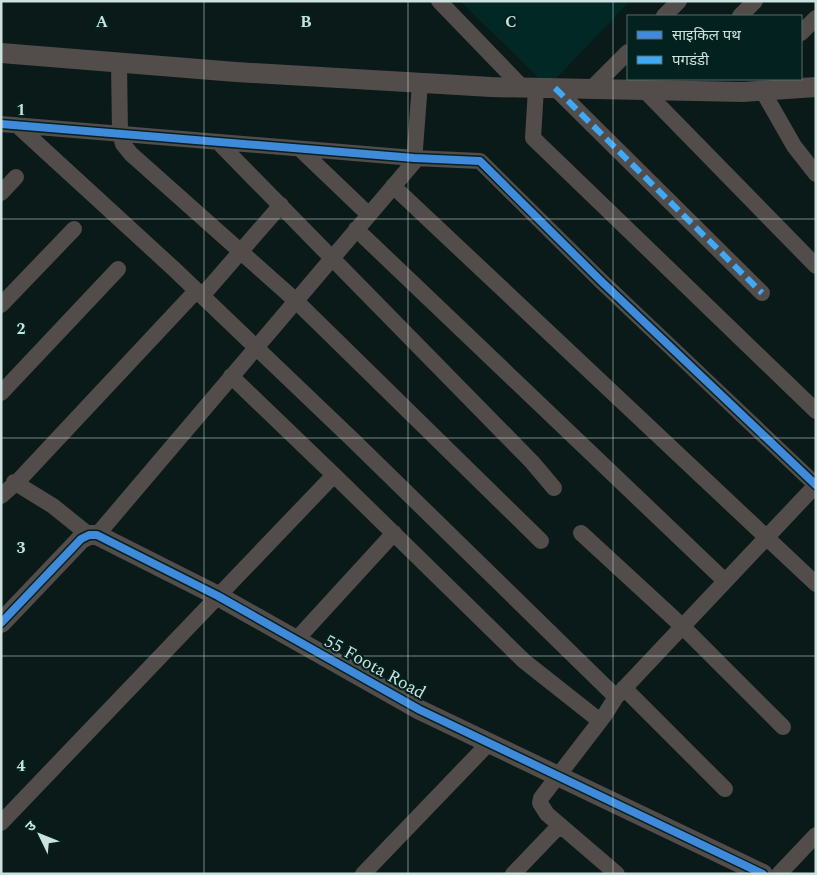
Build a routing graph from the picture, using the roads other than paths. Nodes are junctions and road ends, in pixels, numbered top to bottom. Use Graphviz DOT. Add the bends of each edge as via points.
graph roads {
  1 [pos="679,1"];
  2 [pos="755,1"];
  3 [pos="443,2"];
  4 [pos="665,15"];
  5 [pos="741,15"];
  6 [pos="816,18"];
  7 [pos="802,32"];
  8 [pos="1,53"];
  9 [pos="627,53"];
  10 [pos="119,63"];
  11 [pos="420,83"];
  12 [pos="673,84"];
  13 [pos="754,87"];
  14 [pos="816,87"];
  15 [pos="538,88"];
  16 [pos="592,88"];
  17 [pos="643,89"];
  18 [pos="1,124"];
  19 [pos="18,126"];
  20 [pos="120,134"];
  21 [pos="218,142"];
  22 [pos="300,149"];
  23 [pos="414,158"];
  24 [pos="816,174"];
  25 [pos="16,177"];
  26 [pos="393,186"];
  27 [pos="1,193"];
  28 [pos="281,205"];
  29 [pos="368,214"];
  30 [pos="74,229"];
  31 [pos="356,229"];
  32 [pos="240,252"];
  33 [pos="332,257"];
  34 [pos="816,266"];
  35 [pos="118,269"];
  36 [pos="762,293"];
  37 [pos="199,294"];
  38 [pos="296,300"];
  39 [pos="1,306"];
  40 [pos="255,347"];
  41 [pos="230,376"];
  42 [pos="1,393"];
  43 [pos="816,411"];
  44 [pos="334,474"];
  45 [pos="11,479"];
  46 [pos="816,485"];
  47 [pos="554,488"];
  48 [pos="1,496"];
  49 [pos="394,533"];
  50 [pos="581,533"];
  51 [pos="93,535"];
  52 [pos="765,538"];
  53 [pos="541,541"];
  54 [pos="725,581"];
  55 [pos="816,584"];
  56 [pos="218,596"];
  57 [pos="1,623"];
  58 [pos="682,626"];
  59 [pos="296,640"];
  60 [pos="620,692"];
  61 [pos="600,721"];
  62 [pos="783,727"];
  63 [pos="489,743"];
  64 [pos="557,776"];
  65 [pos="725,789"];
  66 [pos="1,823"];
  67 [pos="560,825"];
  68 [pos="816,835"];
  69 [pos="363,874"];
  70 [pos="513,874"];
  71 [pos="616,874"];
  72 [pos="763,874"];
  73 [pos="779,874"];
  1 -- 4 [label="street"];
  2 -- 5 [label="street"];
  3 -- 15 [label="street"];
  6 -- 7 [label="street"];
  8 -- 10 [label="street"];
  9 -- 16 [label="street"];
  10 -- 11 [label="street"];
  10 -- 20 [label="street"];
  11 -- 15 [label="street"];
  11 -- 23 [label="street"];
  12 -- 13 [label="street"];
  12 -- 17 [label="street"];
  13 -- 14 [label="street"];
  13 -- 24 [label="street"];
  15 -- 16 [label="street"];
  15 -- 36 [label="street"];
  15 -- 43 [label="street" via="533,138"];
  16 -- 17 [label="street"];
  17 -- 34 [label="street"];
  18 -- 19 [label="street"];
  19 -- 20 [label="street"];
  19 -- 37 [label="street"];
  20 -- 21 [label="street"];
  20 -- 32 [label="street" via="130,154"];
  21 -- 22 [label="street"];
  21 -- 28 [label="street"];
  22 -- 23 [label="street"];
  22 -- 29 [label="street"];
  23 -- 26 [label="street"];
  23 -- 46 [label="street" via="480,161 607,287"];
  25 -- 27 [label="street"];
  26 -- 29 [label="street"];
  26 -- 52 [label="street"];
  28 -- 32 [label="street"];
  28 -- 33 [label="street"];
  29 -- 31 [label="street"];
  30 -- 39 [label="street"];
  31 -- 33 [label="street"];
  31 -- 54 [label="street"];
  32 -- 37 [label="street"];
  32 -- 38 [label="street"];
  33 -- 38 [label="street"];
  33 -- 47 [label="street"];
  35 -- 42 [label="street"];
  37 -- 40 [label="street"];
  37 -- 45 [label="street"];
  38 -- 40 [label="street"];
  38 -- 53 [label="street"];
  40 -- 41 [label="street"];
  40 -- 60 [label="street"];
  41 -- 44 [label="street"];
  41 -- 51 [label="street"];
  44 -- 49 [label="street"];
  44 -- 56 [label="street"];
  45 -- 48 [label="street"];
  45 -- 51 [label="street"];
  46 -- 52 [label="street"];
  49 -- 59 [label="street"];
  49 -- 61 [label="street" via="534,670"];
  50 -- 58 [label="street"];
  51 -- 56 [label="street, 55 Foota Road"];
  51 -- 57 [label="street" via="82,539"];
  52 -- 54 [label="street"];
  52 -- 55 [label="street"];
  54 -- 58 [label="street"];
  56 -- 59 [label="street, 55 Foota Road"];
  56 -- 66 [label="street"];
  58 -- 60 [label="street"];
  58 -- 62 [label="street"];
  59 -- 63 [label="street, 55 Foota Road" via="420,710"];
  60 -- 61 [label="street"];
  60 -- 65 [label="street"];
  61 -- 64 [label="street"];
  63 -- 64 [label="street, 55 Foota Road"];
  63 -- 69 [label="street"];
  64 -- 67 [label="street" via="540,803"];
  64 -- 72 [label="street, 55 Foota Road"];
  67 -- 70 [label="street"];
  67 -- 71 [label="street"];
  68 -- 73 [label="street"];
}
